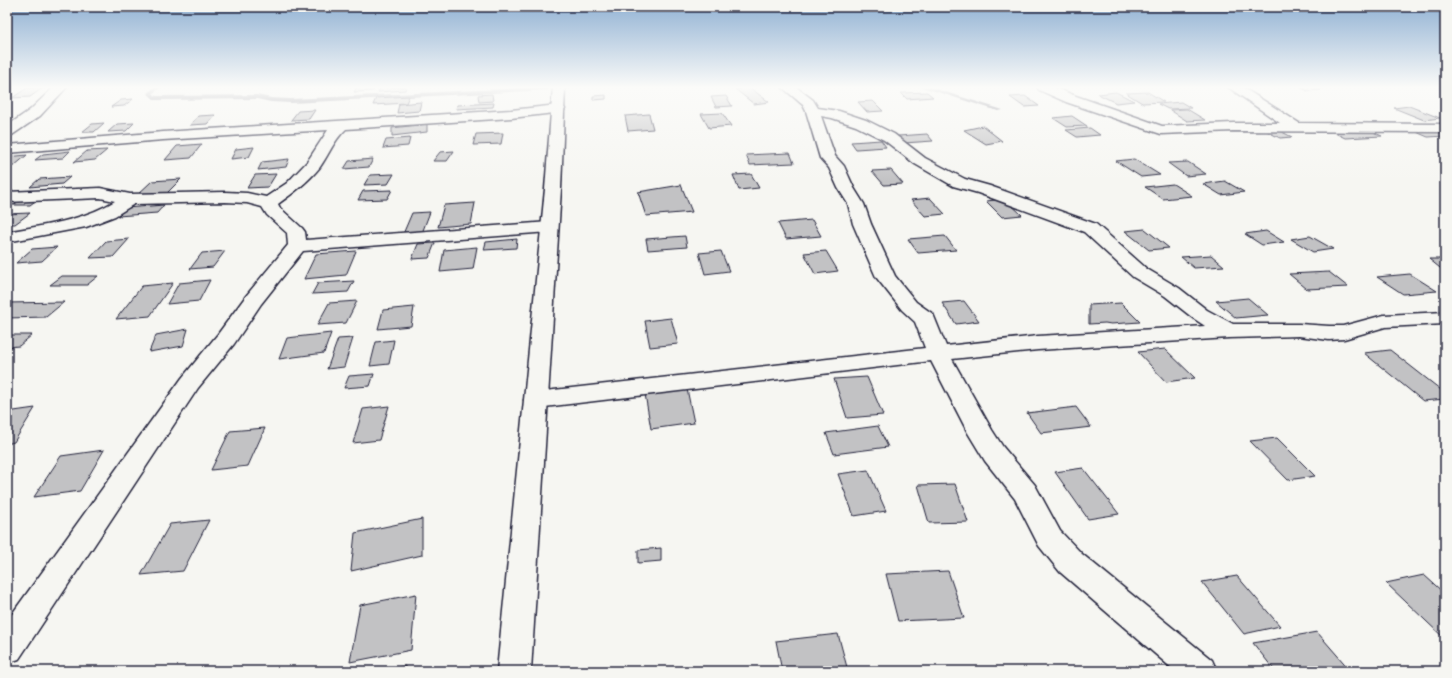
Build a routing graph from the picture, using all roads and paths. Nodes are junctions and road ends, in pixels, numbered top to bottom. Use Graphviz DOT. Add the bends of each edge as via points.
graph roads {
  1 [pos="26,119"];
  2 [pos="433,119"];
  3 [pos="557,119"];
  4 [pos="815,119"];
  5 [pos="848,119"];
  6 [pos="1129,119"];
  7 [pos="1282,119"];
  8 [pos="343,124"];
  9 [pos="1295,127"];
  10 [pos="1445,128"];
  11 [pos="7,132"];
  12 [pos="7,149"];
  13 [pos="7,197"];
  14 [pos="130,199"];
  15 [pos="270,203"];
  16 [pos="549,228"];
  17 [pos="7,236"];
  18 [pos="297,246"];
  19 [pos="1445,318"];
  20 [pos="1229,331"];
  21 [pos="938,353"];
  22 [pos="536,400"];
  23 [pos="7,648"];
  24 [pos="514,671"];
  25 [pos="1200,671"];
  1 -- 11 [label="main road"];
  2 -- 8 [label="main road"];
  3 -- 16 [label="main road"];
  4 -- 21 [label="main road" via="828,158 836,166 856,204 862,224 886,277 909,306 925,319"];
  5 -- 20 [label="main road" via="889,137 920,161 959,183 984,189 1035,210 1090,228 1140,273"];
  6 -- 9 [label="main road" via="1161,130"];
  7 -- 9 [label="main road"];
  8 -- 12 [label="main road"];
  8 -- 15 [label="main road" via="332,134 308,170 293,186"];
  9 -- 10 [label="main road"];
  13 -- 14 [label="main road" via="100,193"];
  14 -- 15 [label="main road" via="226,197"];
  14 -- 17 [label="main road" via="109,212 80,223"];
  15 -- 18 [label="main road" via="273,211 296,232"];
  16 -- 18 [label="main road"];
  16 -- 22 [label="main road"];
  18 -- 23 [label="main road" via="190,383"];
  19 -- 20 [label="main road" via="1384,321 1344,332 1329,333 1299,330"];
  20 -- 21 [label="main road" via="1038,343"];
  21 -- 22 [label="main road"];
  21 -- 25 [label="main road" via="984,439 1025,492 1042,520 1049,538 1071,563"];
  22 -- 24 [label="main road"];
}
